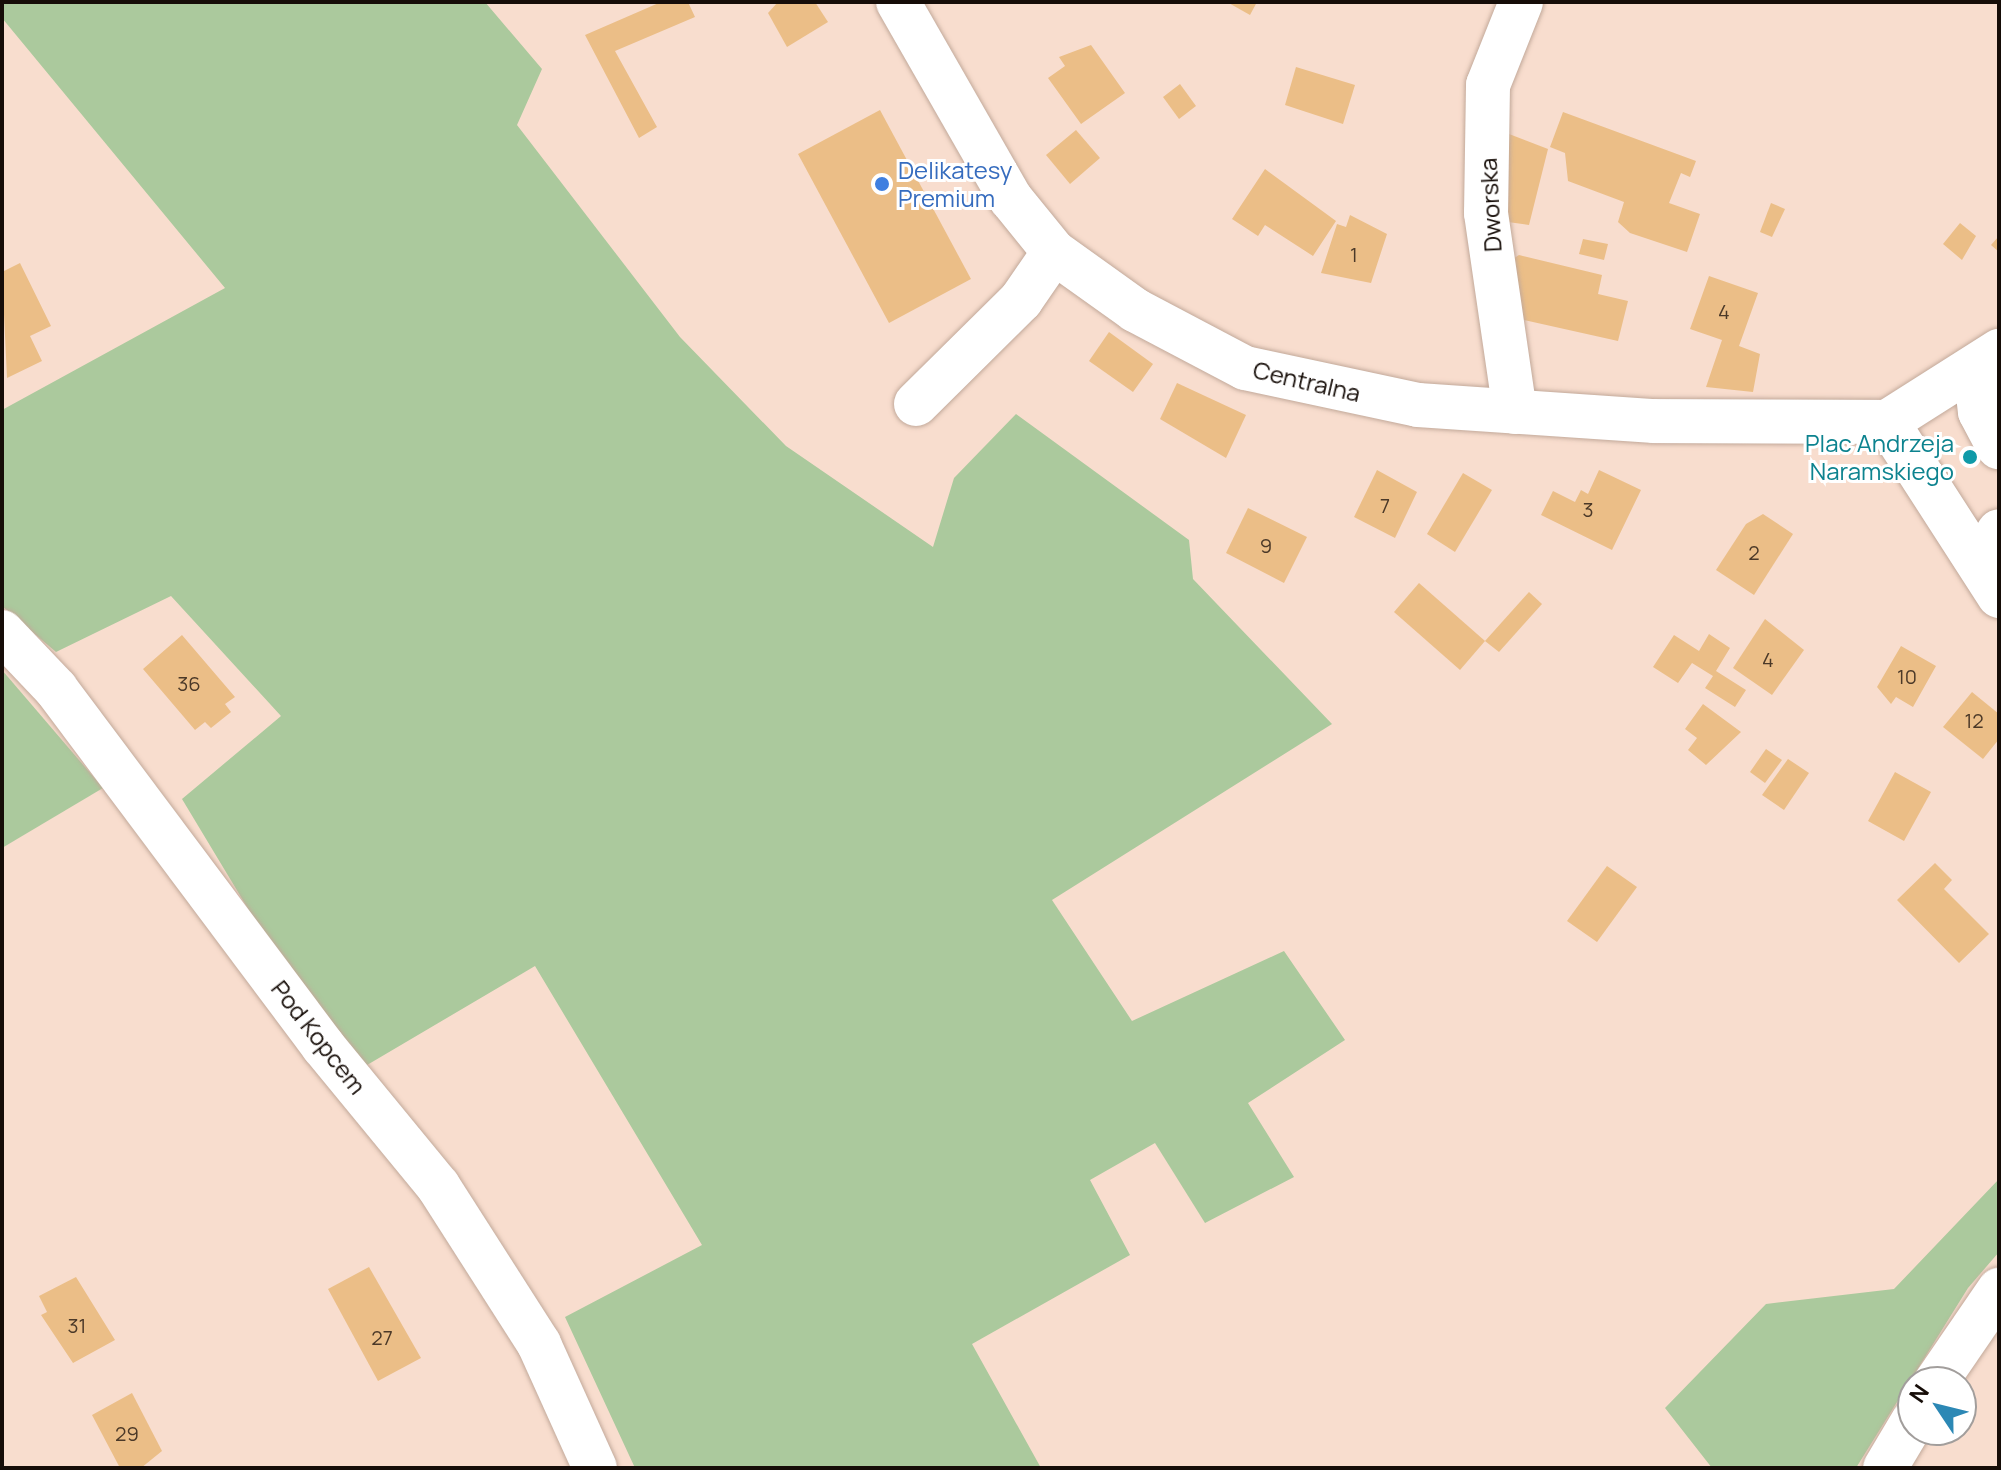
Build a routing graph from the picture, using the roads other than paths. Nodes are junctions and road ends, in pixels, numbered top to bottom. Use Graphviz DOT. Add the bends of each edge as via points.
graph roads {
  1 [pos="898,2"];
  2 [pos="1521,2"];
  3 [pos="1054,252"];
  4 [pos="1987,359"];
  5 [pos="916,404"];
  6 [pos="1515,412"];
  7 [pos="1887,422"];
  8 [pos="1999,447"];
  9 [pos="1988,539"];
  10 [pos="1999,596"];
  11 [pos="2,632"];
  12 [pos="1999,1290"];
  13 [pos="1947,1366"];
  14 [pos="1898,1446"];
  15 [pos="595,1468"];
  16 [pos="1885,1468"];
  1 -- 3 [label="street, Centralna" via="1011,199"];
  2 -- 6 [label="street, Dworska" via="1488,85 1486,213"];
  3 -- 5 [label="street" via="1021,300"];
  3 -- 6 [label="street, Centralna" via="1135,310 1245,368 1418,405"];
  4 -- 7 [label="street"];
  4 -- 8 [label="street" via="1980,412"];
  6 -- 7 [label="street, Centralna"];
  7 -- 9 [label="street"];
  9 -- 10 [label="street"];
  11 -- 15 [label="street, Pod Kopcem" via="56,689 323,1046 438,1186 539,1344"];
  12 -- 13 [label="street"];
  14 -- 16 [label="street"];
}
